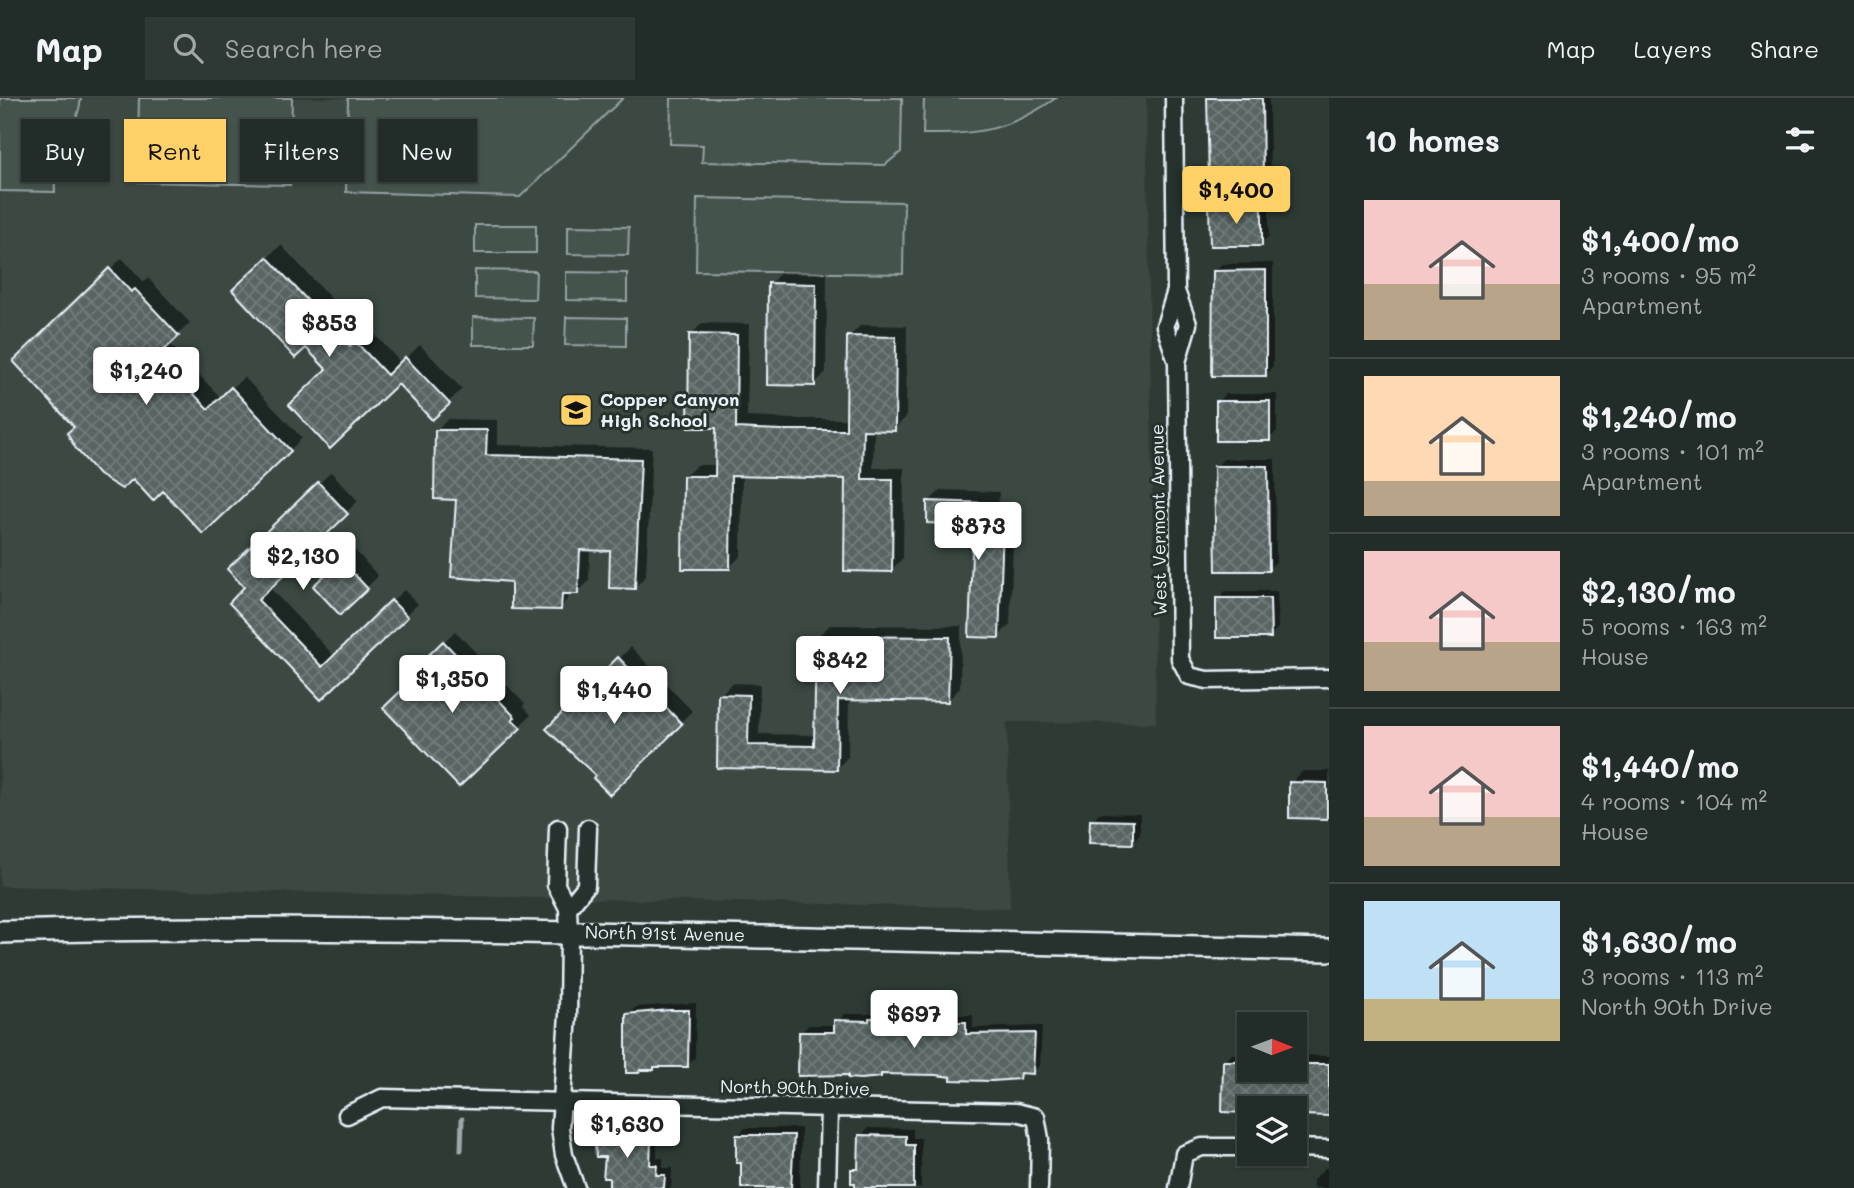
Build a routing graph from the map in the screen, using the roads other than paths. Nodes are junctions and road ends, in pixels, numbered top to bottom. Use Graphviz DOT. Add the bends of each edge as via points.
graph roads {
  1 [pos="1174,98"];
  2 [pos="1329,678"];
  3 [pos="558,828"];
  4 [pos="588,828"];
  5 [pos="568,908"];
  6 [pos="0,932"];
  7 [pos="569,933"];
  8 [pos="1329,950"];
  9 [pos="561,1101"];
  10 [pos="829,1108"];
  11 [pos="347,1115"];
  12 [pos="1237,1147"];
  13 [pos="1307,1148"];
  14 [pos="1329,1149"];
  15 [pos="576,1188"];
  16 [pos="827,1188"];
  17 [pos="1039,1188"];
  18 [pos="1178,1188"];
  1 -- 2 [label="street, West Vermont Avenue" via="1176,291 1165,326 1177,362 1180,659 1189,676 1207,680"];
  3 -- 5 [label="street" via="556,885"];
  4 -- 5 [label="street" via="586,886"];
  5 -- 7 [label="street"];
  6 -- 7 [label="main road, North 91st Avenue" via="255,928"];
  7 -- 8 [label="main road, North 91st Avenue"];
  7 -- 9 [label="street"];
  9 -- 10 [label="street, North 90th Drive"];
  9 -- 11 [label="street, North 90th Drive" via="382,1098"];
  9 -- 15 [label="street" via="562,1141"];
  10 -- 16 [label="street"];
  10 -- 17 [label="street, North 90th Drive" via="1016,1112 1035,1117 1040,1139"];
  12 -- 18 [label="street" via="1202,1146 1184,1154"];
  13 -- 14 [label="street"];
}
